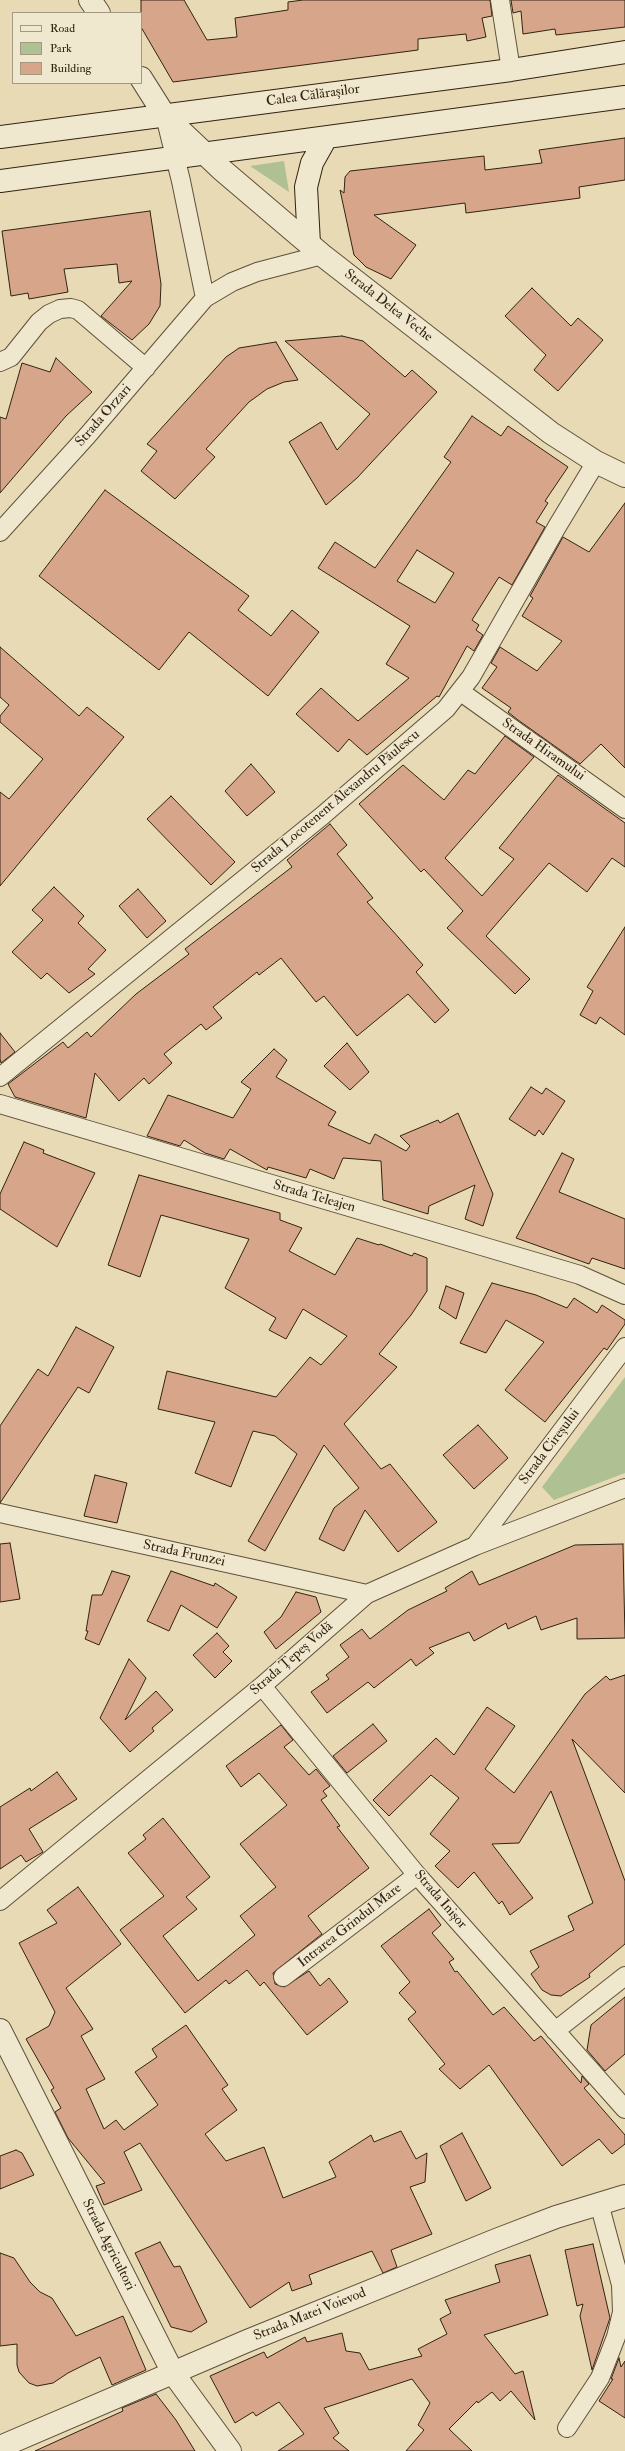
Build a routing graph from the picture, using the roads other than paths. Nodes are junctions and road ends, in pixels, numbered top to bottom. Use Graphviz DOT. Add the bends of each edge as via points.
graph roads {
  1 [pos="90,0"];
  2 [pos="500,0"];
  3 [pos="98,12"];
  4 [pos="625,52"];
  5 [pos="511,70"];
  6 [pos="142,80"];
  7 [pos="625,97"];
  8 [pos="165,116"];
  9 [pos="0,137"];
  10 [pos="326,138"];
  11 [pos="205,155"];
  12 [pos="175,158"];
  13 [pos="0,181"];
  14 [pos="316,249"];
  15 [pos="205,298"];
  16 [pos="0,362"];
  17 [pos="146,368"];
  18 [pos="596,462"];
  19 [pos="625,476"];
  20 [pos="0,532"];
  21 [pos="461,692"];
  22 [pos="625,809"];
  23 [pos="0,1077"];
  24 [pos="0,1104"];
  25 [pos="625,1295"];
  26 [pos="625,1347"];
  27 [pos="625,1488"];
  28 [pos="0,1513"];
  29 [pos="475,1546"];
  30 [pos="367,1594"];
  31 [pos="262,1686"];
  32 [pos="417,1875"];
  33 [pos="0,1901"];
  34 [pos="625,1976"];
  35 [pos="283,1977"];
  36 [pos="0,2030"];
  37 [pos="555,2031"];
  38 [pos="625,2108"];
  39 [pos="625,2196"];
  40 [pos="599,2204"];
  41 [pos="173,2373"];
  42 [pos="567,2428"];
  43 [pos="0,2447"];
  44 [pos="230,2451"];
  1 -- 3 [label="street"];
  2 -- 5 [label="street"];
  4 -- 5 [label="street, Calea Călărașilor"];
  5 -- 8 [label="street, Calea Călărașilor"];
  6 -- 8 [label="street, Strada Delea Veche"];
  7 -- 10 [label="street"];
  8 -- 9 [label="street, Calea Călărașilor"];
  8 -- 11 [label="street, Strada Delea Veche"];
  8 -- 12 [label="street"];
  10 -- 11 [label="street"];
  10 -- 14 [label="street" via="312,163 306,187"];
  11 -- 12 [label="street"];
  11 -- 14 [label="street, Strada Delea Veche"];
  12 -- 13 [label="street"];
  12 -- 15 [label="street"];
  14 -- 15 [label="street, Strada Orzari" via="232,282"];
  14 -- 18 [label="street, Strada Delea Veche" via="551,433"];
  15 -- 17 [label="street, Strada Orzari"];
  16 -- 17 [label="street" via="10,358 48,314 71,308 78,310"];
  17 -- 20 [label="street, Strada Orzari"];
  18 -- 19 [label="street, Strada Delea Veche"];
  18 -- 21 [label="street, Strada Locotenent Alexandru Păulescu"];
  21 -- 22 [label="street, Strada Hiramului"];
  21 -- 23 [label="street, Strada Locotenent Alexandru Păulescu" via="446,709 328,810"];
  24 -- 25 [label="street, Strada Teleajen" via="580,1275"];
  26 -- 29 [label="street, Strada Cireșului"];
  27 -- 29 [label="street, Strada Țepeș Vodă"];
  28 -- 30 [label="street, Strada Frunzei"];
  29 -- 30 [label="street, Strada Țepeș Vodă"];
  30 -- 31 [label="street, Strada Țepeș Vodă"];
  31 -- 32 [label="street, Strada Inișor"];
  31 -- 33 [label="street, Strada Țepeș Vodă"];
  32 -- 35 [label="street, Intrarea Grindul Mare"];
  32 -- 37 [label="street, Strada Inișor"];
  34 -- 37 [label="street"];
  36 -- 41 [label="street, Strada Agricultori"];
  37 -- 38 [label="street, Strada Inișor"];
  39 -- 40 [label="street, Strada Matei Voievod"];
  40 -- 41 [label="street, Strada Matei Voievod" via="496,2240"];
  40 -- 42 [label="street" via="621,2285 622,2312 616,2337 600,2378"];
  41 -- 43 [label="street, Strada Matei Voievod"];
  41 -- 44 [label="street, Strada Agricultori"];
}
